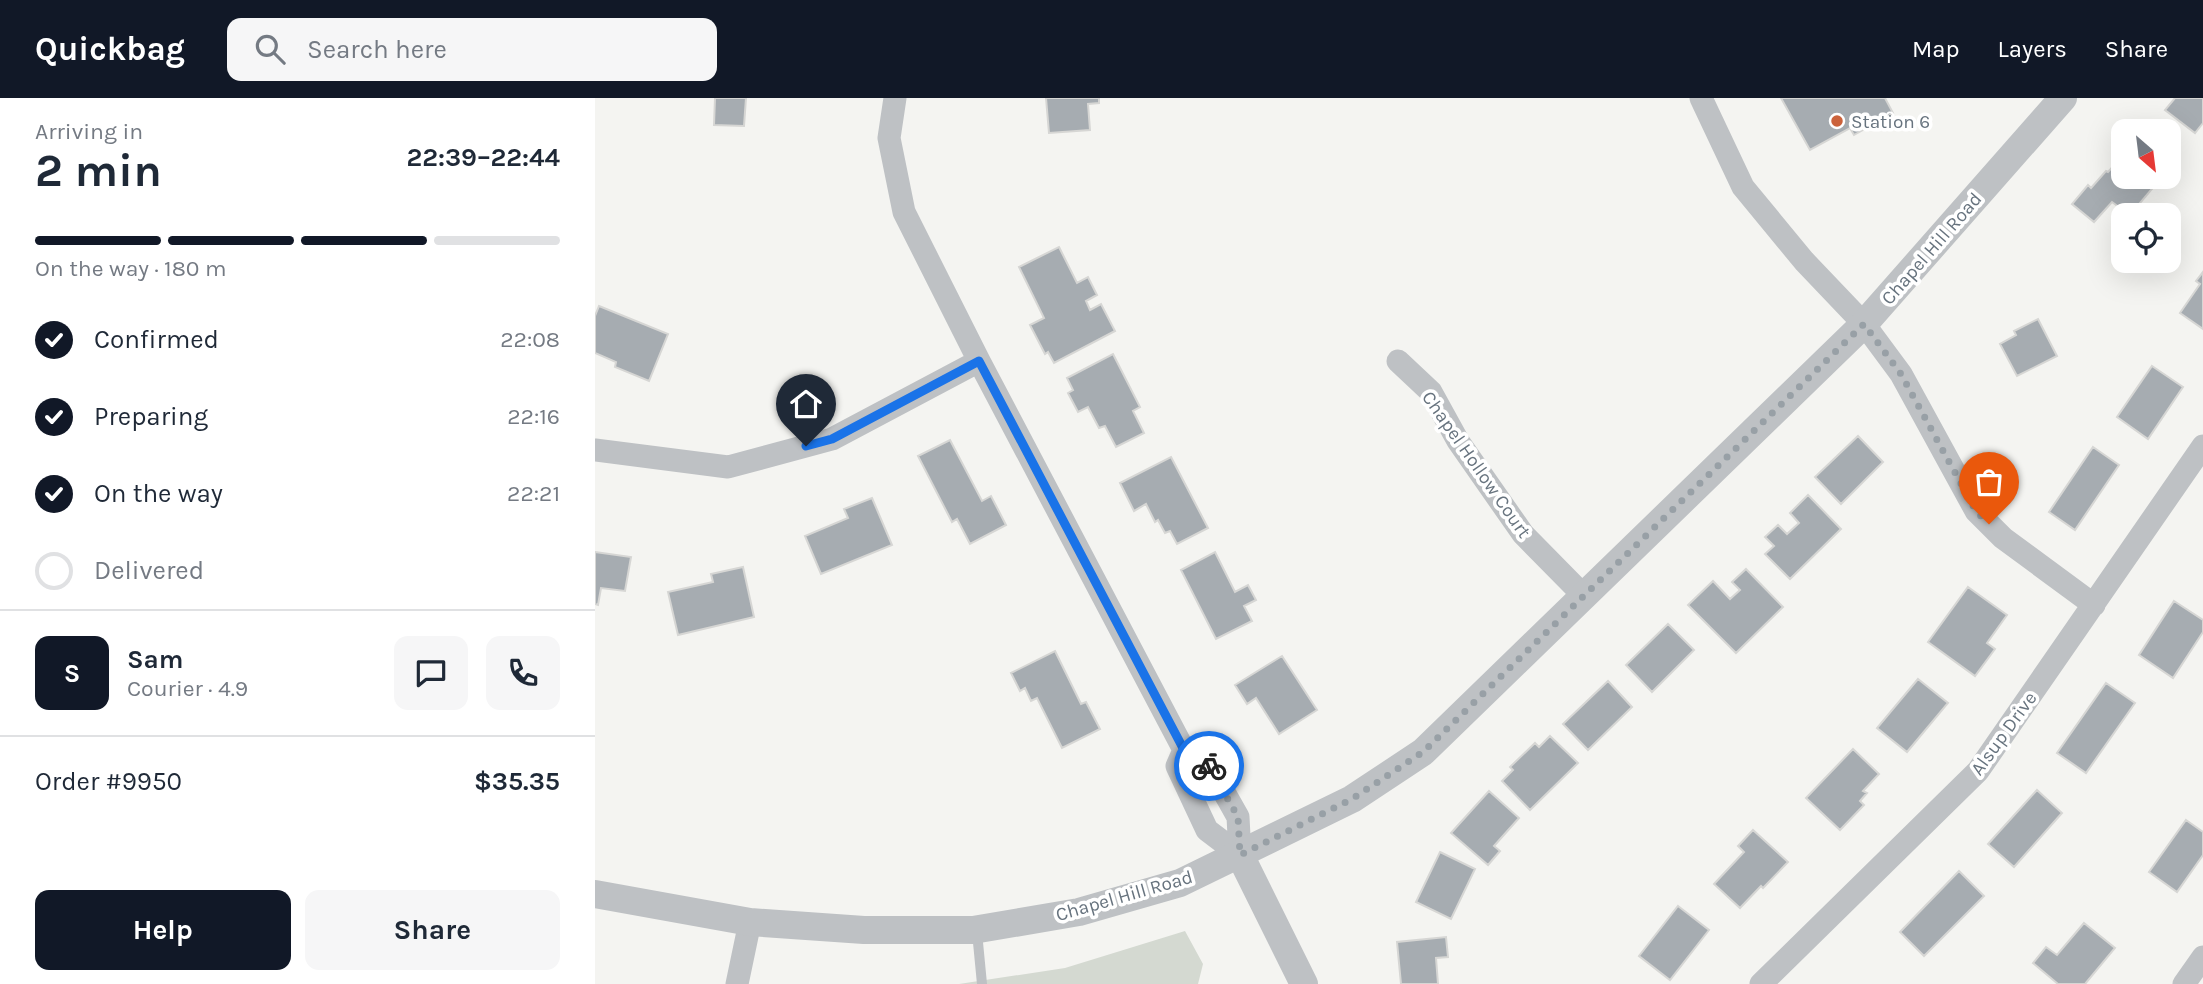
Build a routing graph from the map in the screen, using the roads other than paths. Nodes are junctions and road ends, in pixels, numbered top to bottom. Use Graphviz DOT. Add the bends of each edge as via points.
graph roads {
  1 [pos="895,98"];
  2 [pos="1701,98"];
  3 [pos="2063,98"];
  4 [pos="1864,324"];
  5 [pos="979,361"];
  6 [pos="1398,361"];
  7 [pos="2203,446"];
  8 [pos="595,450"];
  9 [pos="1584,597"];
  10 [pos="2094,605"];
  11 [pos="1184,750"];
  12 [pos="1240,855"];
  13 [pos="595,894"];
  14 [pos="750,922"];
  15 [pos="977,929"];
  16 [pos="2203,957"];
  17 [pos="737,984"];
  18 [pos="982,984"];
  19 [pos="1304,984"];
  20 [pos="1761,984"];
  21 [pos="2184,984"];
  1 -- 5 [label="street" via="889,138 904,212"];
  2 -- 4 [label="street" via="1744,187 1804,261"];
  3 -- 4 [label="street, Chapel Hill Road"];
  4 -- 9 [label="street, Chapel Hill Road"];
  4 -- 10 [label="street" via="1901,374 1976,511 2003,538"];
  5 -- 8 [label="street" via="832,439 728,467"];
  5 -- 11 [label="street"];
  6 -- 9 [label="street, Chapel Hollow Court" via="1430,392 1523,534"];
  7 -- 10 [label="street, Alsup Drive"];
  9 -- 12 [label="street, Chapel Hill Road" via="1423,752 1352,799"];
  10 -- 20 [label="street, Alsup Drive" via="1978,771"];
  11 -- 12 [label="street" via="1177,766 1207,830"];
  11 -- 12 [label="street" via="1202,753 1238,817"];
  12 -- 15 [label="street, Chapel Hill Road" via="1180,883 1079,912"];
  12 -- 19 [label="street"];
  13 -- 14 [label="street, Chapel Hill Road"];
  14 -- 15 [label="street, Chapel Hill Road" via="864,930"];
  14 -- 17 [label="street"];
  15 -- 18 [label="lane"];
  16 -- 21 [label="street"];
}
